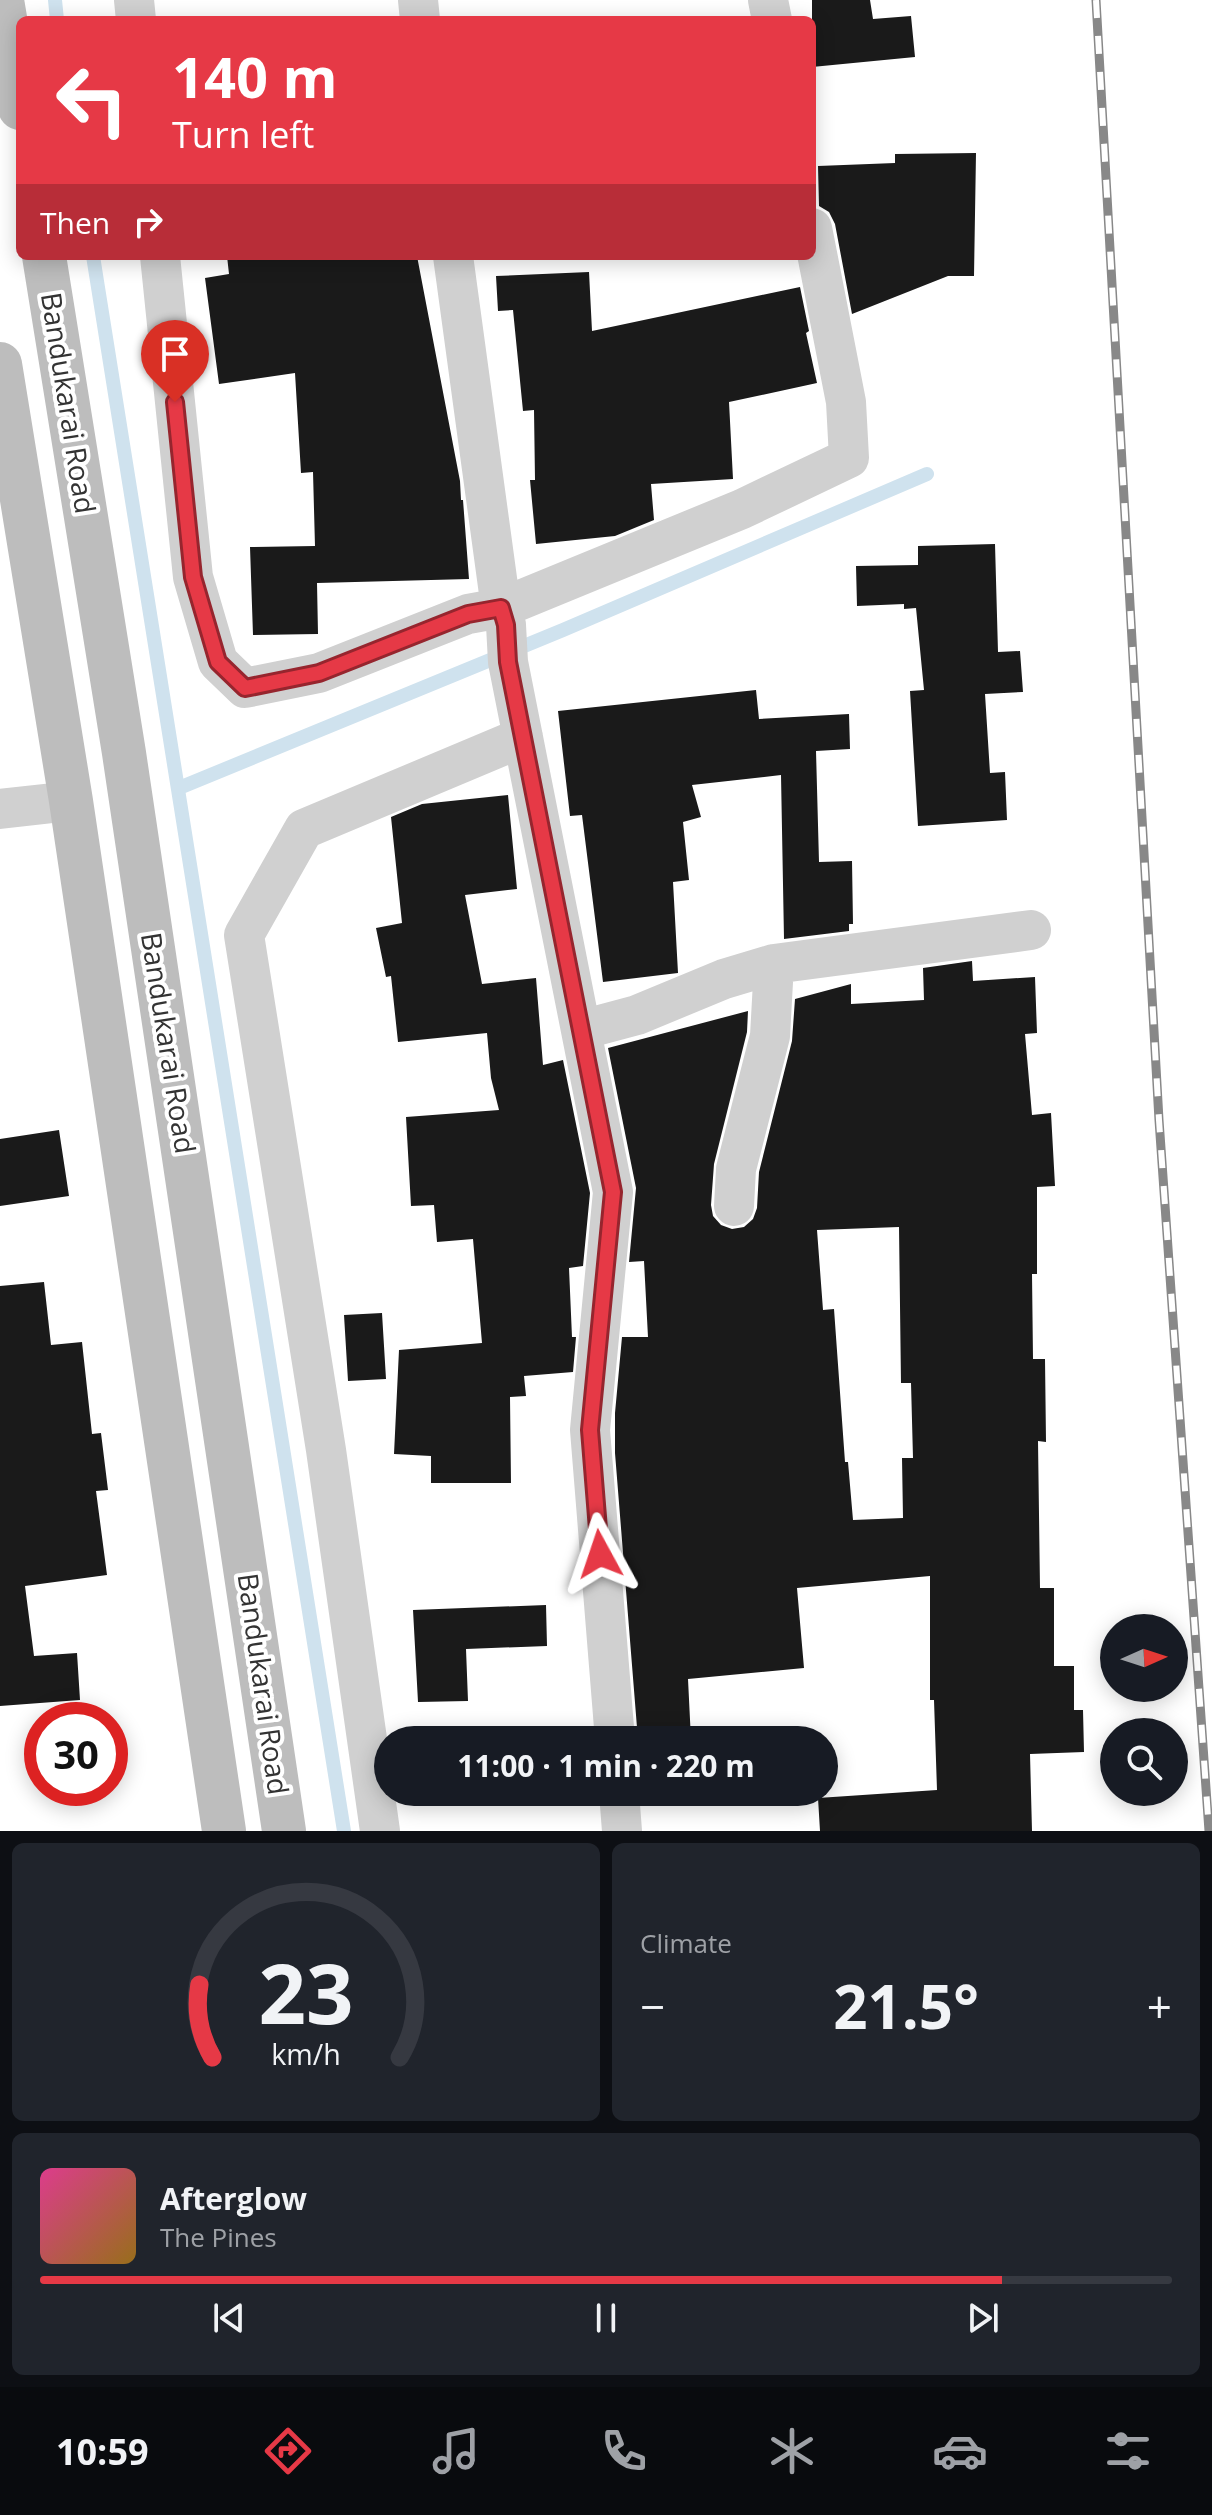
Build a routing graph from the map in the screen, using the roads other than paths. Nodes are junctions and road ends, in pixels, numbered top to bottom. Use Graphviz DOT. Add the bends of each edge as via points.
graph roads {
  1 [pos="2,0"];
  2 [pos="16,84"];
  3 [pos="816,248"];
  4 [pos="45,260"];
  5 [pos="160,260"];
  6 [pos="454,260"];
  7 [pos="0,364"];
  8 [pos="505,632"];
  9 [pos="523,737"];
  10 [pos="71,801"];
  11 [pos="0,809"];
  12 [pos="1031,930"];
  13 [pos="774,964"];
  14 [pos="581,1030"];
  15 [pos="734,1206"];
  16 [pos="614,1726"];
  17 [pos="620,1806"];
  18 [pos="224,1831"];
  19 [pos="284,1831"];
  20 [pos="380,1831"];
  21 [pos="622,1831"];
  1 -- 2 [label="main road"];
  3 -- 8 [label="street" via="846,402 849,458"];
  4 -- 19 [label="main road, Bandukarai Road" via="129,784"];
  5 -- 8 [label="street" via="193,577 218,662 245,688 319,673 468,614"];
  6 -- 8 [label="street"];
  7 -- 10 [label="main road"];
  8 -- 9 [label="street"];
  9 -- 14 [label="street"];
  9 -- 20 [label="street" via="304,829 244,935"];
  10 -- 11 [label="street"];
  10 -- 18 [label="main road"];
  12 -- 13 [label="street"];
  13 -- 14 [label="street"];
  13 -- 15 [label="street" via="770,1036 736,1169"];
  14 -- 16 [label="street" via="613,1192 590,1430"];
  17 -- 21 [label="street"];
}
